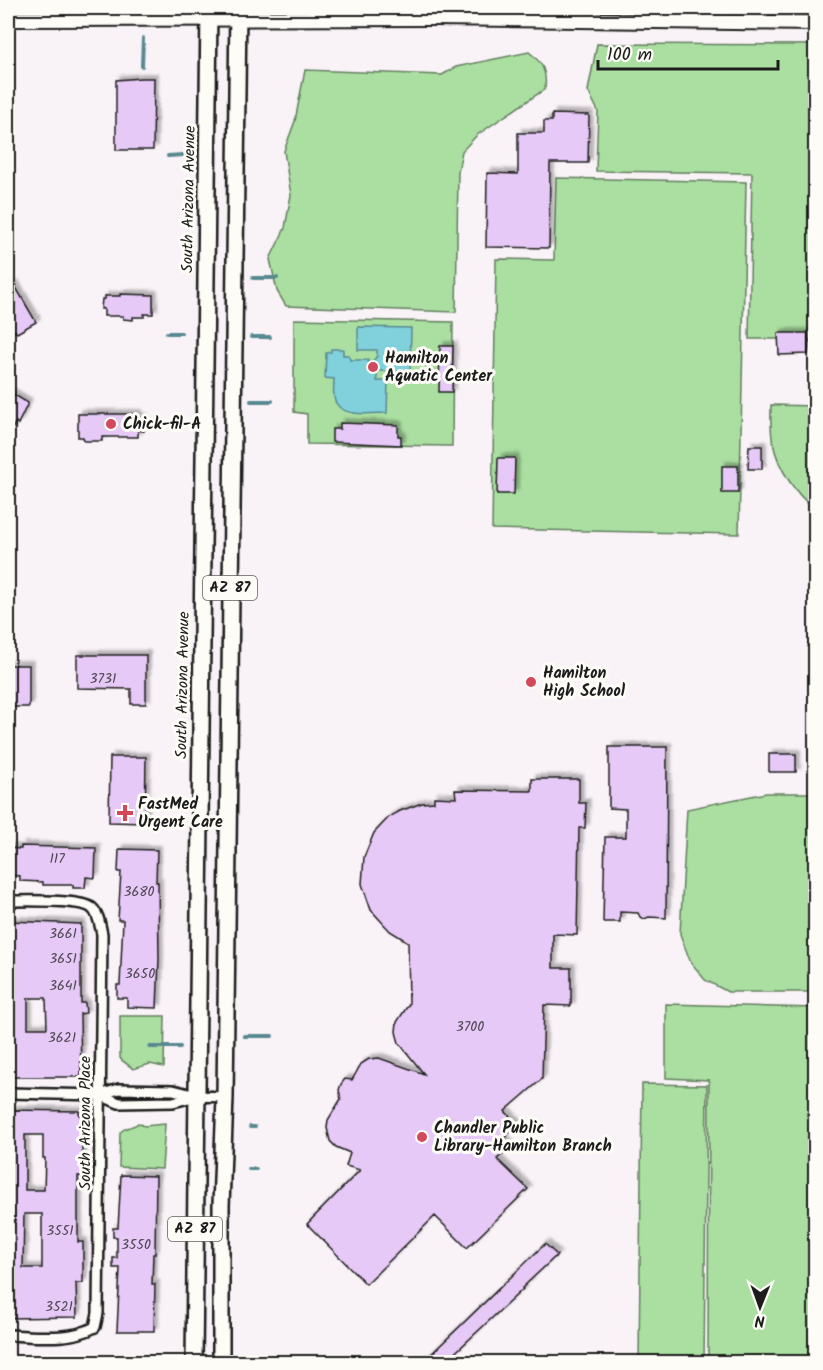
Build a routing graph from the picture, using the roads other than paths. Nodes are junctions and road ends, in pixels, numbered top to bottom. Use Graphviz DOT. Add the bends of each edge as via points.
graph roads {
  1 [pos="209,13"];
  2 [pos="238,13"];
  3 [pos="8,19"];
  4 [pos="816,22"];
  5 [pos="8,901"];
  6 [pos="8,1093"];
  7 [pos="100,1095"];
  8 [pos="197,1096"];
  9 [pos="225,1097"];
  10 [pos="8,1335"];
  11 [pos="194,1362"];
  12 [pos="221,1362"];
  1 -- 2 [label="main road"];
  1 -- 3 [label="main road"];
  1 -- 8 [label="main road, South Arizona Avenue / AZ 87"];
  2 -- 4 [label="main road"];
  2 -- 9 [label="main road, AZ 87"];
  5 -- 7 [label="street, South Arizona Place" via="81,903 92,908 99,920"];
  6 -- 7 [label="street"];
  7 -- 8 [label="street" via="119,1089 173,1090"];
  7 -- 10 [label="street, South Arizona Place" via="95,1327 71,1336"];
  8 -- 9 [label="street"];
  8 -- 11 [label="main road, South Arizona Avenue / AZ 87"];
  9 -- 12 [label="main road, AZ 87"];
}
